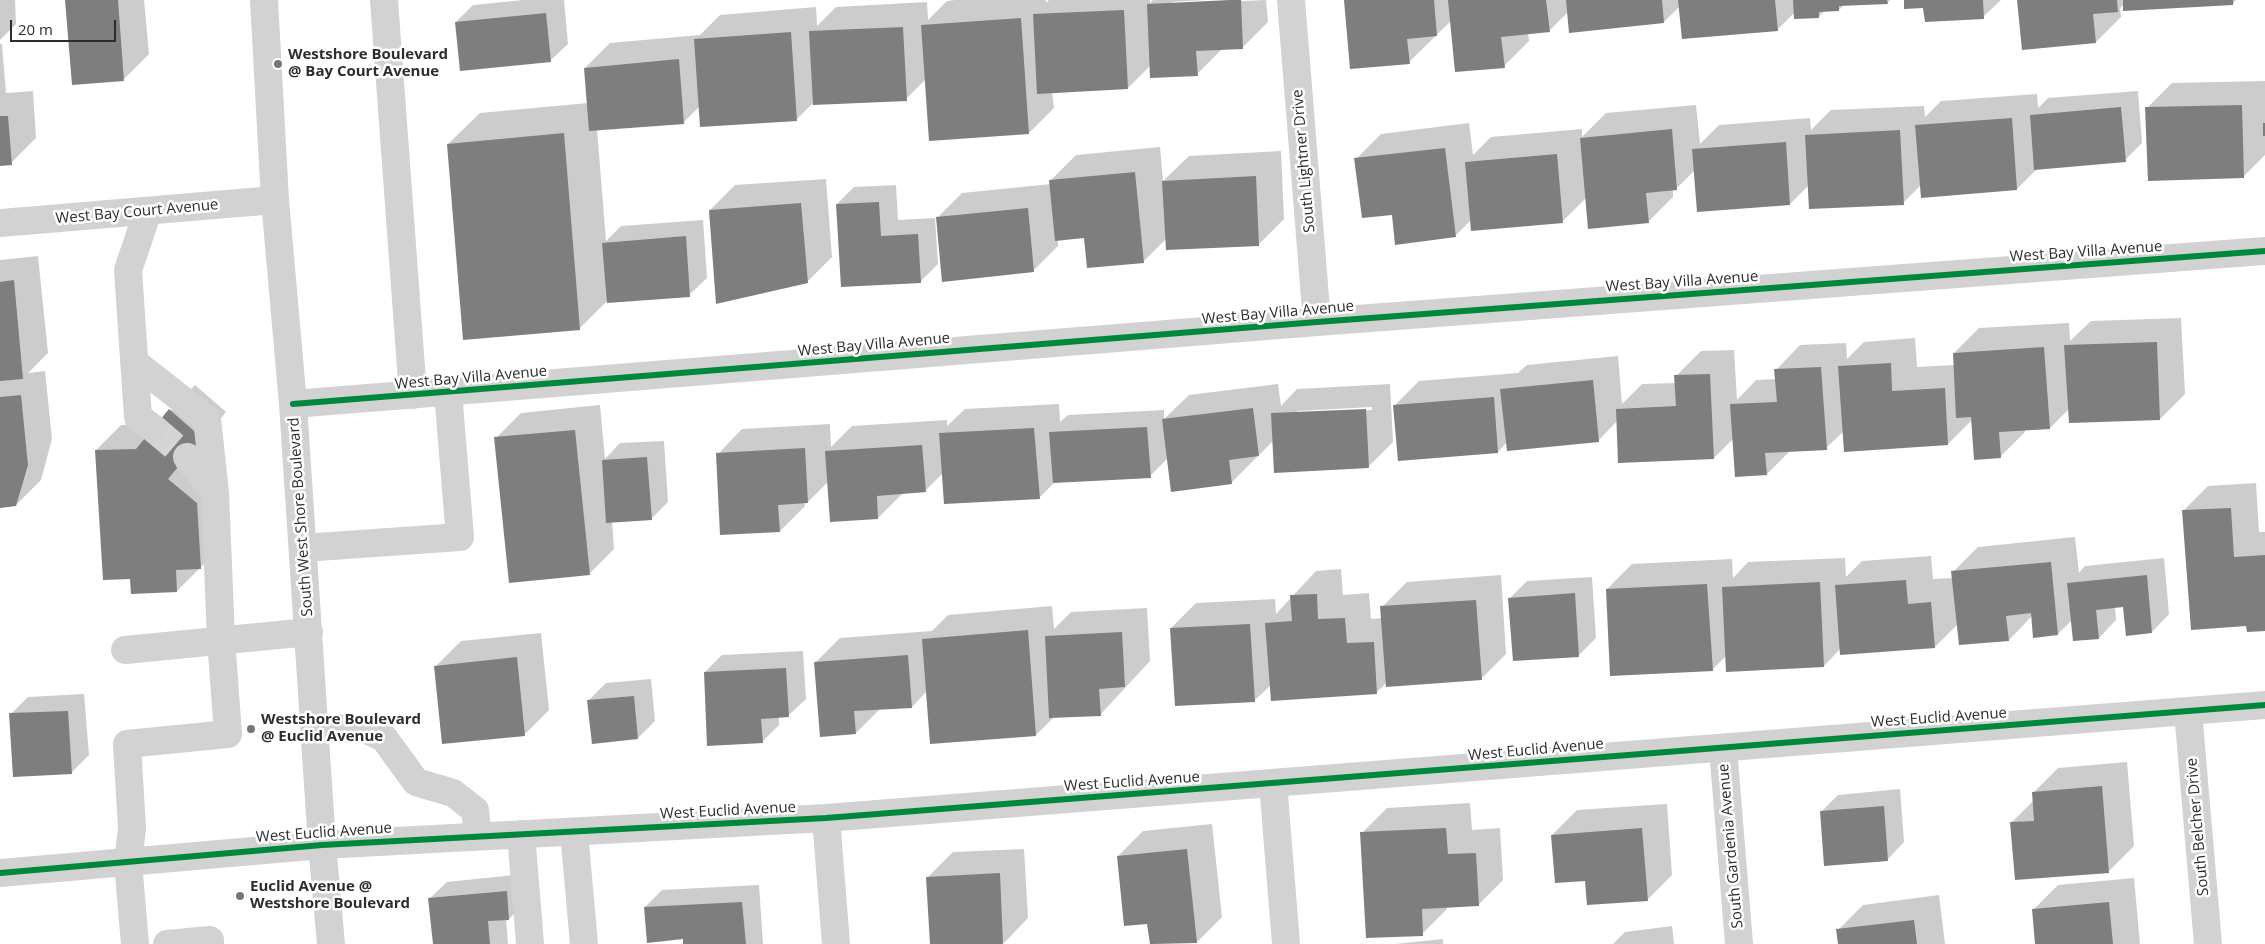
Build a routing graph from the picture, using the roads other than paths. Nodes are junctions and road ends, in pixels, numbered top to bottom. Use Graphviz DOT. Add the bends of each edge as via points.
graph roads {
  1 [pos="264,0"];
  2 [pos="384,0"];
  3 [pos="1291,0"];
  4 [pos="275,200"];
  5 [pos="148,211"];
  6 [pos="0,223"];
  7 [pos="2265,251"];
  8 [pos="1317,322"];
  9 [pos="134,362"];
  10 [pos="448,392"];
  11 [pos="413,395"];
  12 [pos="293,404"];
  13 [pos="153,428"];
  14 [pos="186,456"];
  15 [pos="215,492"];
  16 [pos="303,548"];
  17 [pos="308,632"];
  18 [pos="221,640"];
  19 [pos="125,650"];
  20 [pos="2265,705"];
  21 [pos="2188,711"];
  22 [pos="315,728"];
  23 [pos="1723,748"];
  24 [pos="1273,783"];
  25 [pos="826,818"];
  26 [pos="574,832"];
  27 [pos="521,834"];
  28 [pos="478,836"];
  29 [pos="322,845"];
  30 [pos="128,862"];
  31 [pos="0,873"];
  32 [pos="135,944"];
  33 [pos="167,944"];
  34 [pos="210,944"];
  35 [pos="331,944"];
  36 [pos="530,944"];
  37 [pos="584,944"];
  38 [pos="836,944"];
  39 [pos="1286,944"];
  40 [pos="1739,944"];
  41 [pos="2208,944"];
  1 -- 4 [label="street, South West Shore Boulevard"];
  2 -- 11 [label="street"];
  3 -- 8 [label="street, South Lightner Drive"];
  4 -- 5 [label="street, West Bay Court Avenue"];
  4 -- 12 [label="street, South West Shore Boulevard"];
  5 -- 6 [label="street, West Bay Court Avenue"];
  5 -- 9 [label="street" via="128,270"];
  7 -- 8 [label="street, West Bay Villa Avenue"];
  8 -- 10 [label="street, West Bay Villa Avenue"];
  9 -- 13 [label="street" via="138,417"];
  9 -- 15 [label="street" via="207,419"];
  10 -- 11 [label="street, West Bay Villa Avenue"];
  10 -- 16 [label="street" via="460,537"];
  11 -- 12 [label="street, West Bay Villa Avenue"];
  12 -- 16 [label="street, South West Shore Boulevard"];
  14 -- 15 [label="street"];
  15 -- 18 [label="street"];
  16 -- 17 [label="street, South West Shore Boulevard"];
  17 -- 18 [label="street"];
  17 -- 22 [label="street, South West Shore Boulevard"];
  18 -- 19 [label="street"];
  18 -- 30 [label="street" via="228,734 127,744 132,828"];
  20 -- 21 [label="street, West Euclid Avenue"];
  21 -- 23 [label="street, West Euclid Avenue"];
  21 -- 41 [label="street, South Belcher Drive"];
  22 -- 28 [label="street" via="365,729 384,738 416,782 453,793 475,810"];
  22 -- 29 [label="street, South West Shore Boulevard"];
  23 -- 24 [label="street, West Euclid Avenue"];
  23 -- 40 [label="street, South Gardenia Avenue"];
  24 -- 25 [label="street, West Euclid Avenue"];
  24 -- 39 [label="street"];
  25 -- 26 [label="street, West Euclid Avenue"];
  25 -- 38 [label="street"];
  26 -- 27 [label="street, West Euclid Avenue"];
  26 -- 37 [label="street"];
  27 -- 28 [label="street, West Euclid Avenue"];
  27 -- 36 [label="street"];
  28 -- 29 [label="street, West Euclid Avenue"];
  29 -- 30 [label="street, West Euclid Avenue"];
  29 -- 35 [label="street, South West Shore Boulevard"];
  30 -- 31 [label="street, West Euclid Avenue"];
  30 -- 32 [label="street"];
  33 -- 34 [label="street" via="210,940"];
}
